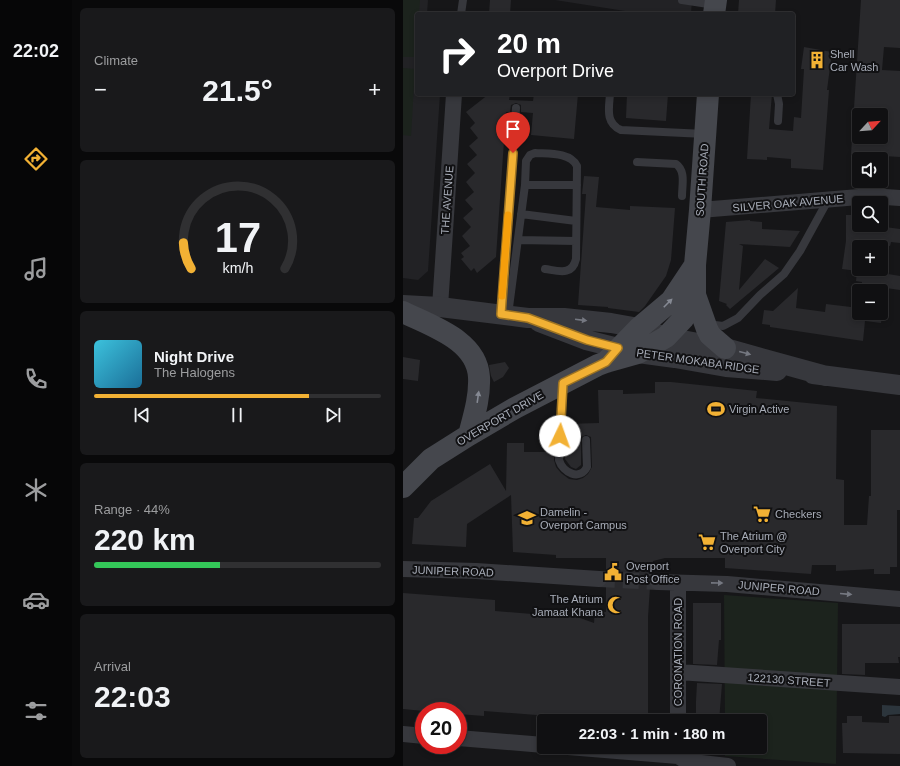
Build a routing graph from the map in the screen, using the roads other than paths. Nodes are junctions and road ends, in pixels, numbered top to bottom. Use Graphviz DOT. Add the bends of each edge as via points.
graph roads {
  1 [pos="463,0"];
  2 [pos="682,0"];
  3 [pos="715,6"];
  4 [pos="461,12"];
  5 [pos="454,96"];
  6 [pos="610,96"];
  7 [pos="708,96"];
  8 [pos="777,96"];
  9 [pos="516,108"];
  10 [pos="777,121"];
  11 [pos="705,134"];
  12 [pos="637,162"];
  13 [pos="525,185"];
  14 [pos="577,185"];
  15 [pos="682,196"];
  16 [pos="900,198"];
  17 [pos="828,200"];
  18 [pos="700,210"];
  19 [pos="521,214"];
  20 [pos="576,220"];
  21 [pos="518,240"];
  22 [pos="576,241"];
  23 [pos="695,265"];
  24 [pos="545,269"];
  25 [pos="695,295"];
  26 [pos="403,305"];
  27 [pos="440,307"];
  28 [pos="403,312"];
  29 [pos="504,315"];
  30 [pos="528,318"];
  31 [pos="704,323"];
  32 [pos="639,328"];
  33 [pos="666,337"];
  34 [pos="725,348"];
  35 [pos="621,354"];
  36 [pos="826,376"];
  37 [pos="563,383"];
  38 [pos="900,385"];
  39 [pos="469,435"];
  40 [pos="586,440"];
  41 [pos="431,460"];
  42 [pos="403,471"];
  43 [pos="403,487"];
  44 [pos="403,569"];
  45 [pos="599,579"];
  46 [pos="658,582"];
  47 [pos="678,583"];
  48 [pos="900,599"];
  49 [pos="678,672"];
  50 [pos="900,687"];
  51 [pos="678,714"];
  52 [pos="403,734"];
  53 [pos="415,735"];
  54 [pos="467,739"];
  55 [pos="537,744"];
  56 [pos="680,754"];
  57 [pos="698,764"];
  58 [pos="728,766"];
  1 -- 4 [label="lane"];
  2 -- 3 [label="lane"];
  5 -- 27 [label="street, THE AVENUE"];
  6 -- 11 [label="lane" via="609,117 615,128"];
  7 -- 11 [label="main road, SOUTH ROAD"];
  8 -- 10 [label="lane"];
  9 -- 29 [label="lane"];
  11 -- 18 [label="main road, SOUTH ROAD"];
  12 -- 15 [label="lane" via="679,166 683,176"];
  13 -- 14 [label="lane"];
  13 -- 14 [label="lane" via="526,161 535,153 567,156 574,160 577,166"];
  13 -- 19 [label="lane"];
  14 -- 20 [label="lane"];
  16 -- 17 [label="street, SILVER OAK AVENUE" via="871,196"];
  17 -- 18 [label="street, SILVER OAK AVENUE"];
  17 -- 31 [label="lane" via="784,274 729,324 715,326"];
  18 -- 23 [label="main road, SOUTH ROAD"];
  19 -- 20 [label="lane"];
  19 -- 21 [label="lane"];
  20 -- 22 [label="lane"];
  21 -- 22 [label="lane"];
  21 -- 29 [label="lane"];
  22 -- 24 [label="lane" via="575,266 571,270"];
  23 -- 25 [label="main road, SOUTH ROAD"];
  32 -- 23 [label="main road, SOUTH ROAD, one-way" via="671,301"];
  25 -- 31 [label="main road"];
  25 -- 33 [label="main road, SOUTH ROAD" via="683,319"];
  26 -- 27 [label="street, PETER MOKABA RIDGE"];
  27 -- 29 [label="street, PETER MOKABA RIDGE"];
  39 -- 28 [label="main road, one-way" via="479,388 476,364 464,345 453,337"];
  29 -- 30 [label="street, PETER MOKABA RIDGE"];
  30 -- 32 [label="street, PETER MOKABA RIDGE, one-way" via="565,318"];
  30 -- 35 [label="street, PETER MOKABA RIDGE"];
  31 -- 34 [label="main road" via="710,335"];
  32 -- 33 [label="street, PETER MOKABA RIDGE"];
  32 -- 35 [label="main road, SOUTH ROAD"];
  33 -- 34 [label="street, PETER MOKABA RIDGE"];
  33 -- 35 [label="main road, SOUTH ROAD"];
  34 -- 36 [label="street, PETER MOKABA RIDGE, one-way"];
  35 -- 36 [label="street, PETER MOKABA RIDGE"];
  35 -- 37 [label="main road, OVERPORT DRIVE"];
  36 -- 38 [label="street, PETER MOKABA RIDGE"];
  37 -- 39 [label="main road, OVERPORT DRIVE"];
  37 -- 40 [label="lane" via="559,460 565,471 580,474 585,470"];
  39 -- 41 [label="main road, OVERPORT DRIVE"];
  41 -- 42 [label="main road"];
  41 -- 43 [label="main road, OVERPORT DRIVE"];
  44 -- 45 [label="street, JUNIPER ROAD"];
  46 -- 47 [label="street, JUNIPER ROAD"];
  47 -- 48 [label="street, JUNIPER ROAD, one-way" via="727,584"];
  47 -- 49 [label="street, CORONATION ROAD"];
  49 -- 50 [label="street, 122130 STREET"];
  49 -- 51 [label="street, CORONATION ROAD"];
  52 -- 53 [label="street"];
  54 -- 55 [label="street"];
  56 -- 57 [label="street" via="686,761"];
  57 -- 58 [label="street"];
}
